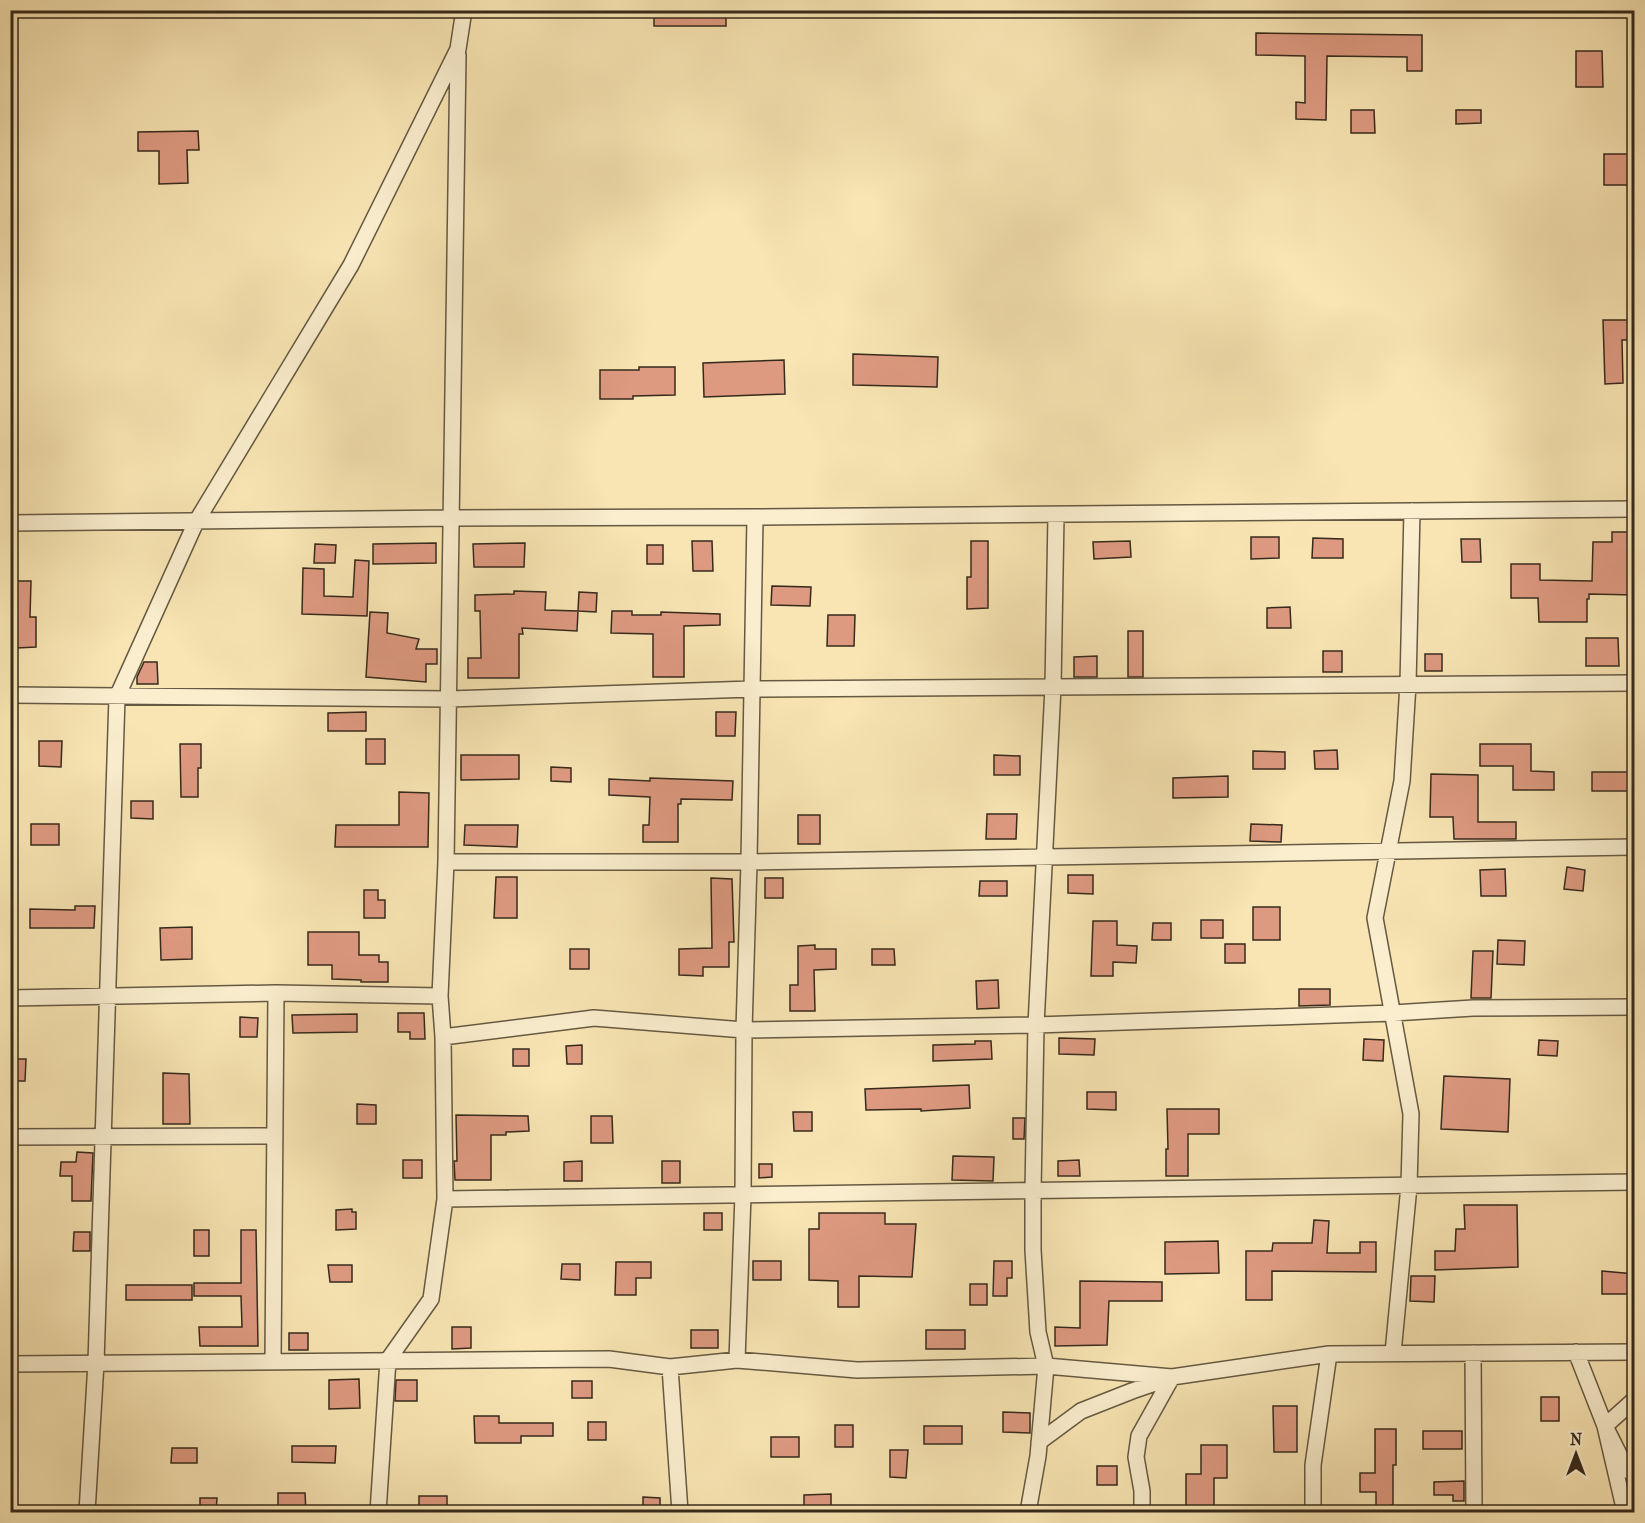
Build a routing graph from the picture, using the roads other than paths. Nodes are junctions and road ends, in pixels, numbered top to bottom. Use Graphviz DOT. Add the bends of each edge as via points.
graph roads {
  1 [pos="464,10"];
  2 [pos="458,49"];
  3 [pos="1635,509"];
  4 [pos="1412,511"];
  5 [pos="1056,515"];
  6 [pos="452,518"];
  7 [pos="755,518"];
  8 [pos="196,522"];
  9 [pos="10,524"];
  10 [pos="1635,683"];
  11 [pos="1408,684"];
  12 [pos="1053,687"];
  13 [pos="752,689"];
  14 [pos="10,695"];
  15 [pos="117,697"];
  16 [pos="449,699"];
  17 [pos="1635,847"];
  18 [pos="1389,851"];
  19 [pos="1045,857"];
  20 [pos="446,862"];
  21 [pos="749,862"];
  22 [pos="276,993"];
  23 [pos="107,996"];
  24 [pos="440,996"];
  25 [pos="10,998"];
  26 [pos="1635,1007"];
  27 [pos="1393,1013"];
  28 [pos="1036,1025"];
  29 [pos="744,1030"];
  30 [pos="443,1037"];
  31 [pos="275,1136"];
  32 [pos="10,1137"];
  33 [pos="103,1137"];
  34 [pos="1635,1182"];
  35 [pos="1409,1186"];
  36 [pos="1033,1191"];
  37 [pos="743,1195"];
  38 [pos="445,1199"];
  39 [pos="1576,1352"];
  40 [pos="1635,1352"];
  41 [pos="1394,1353"];
  42 [pos="1473,1353"];
  43 [pos="1329,1354"];
  44 [pos="388,1360"];
  45 [pos="737,1360"];
  46 [pos="273,1361"];
  47 [pos="96,1363"];
  48 [pos="10,1364"];
  49 [pos="1046,1366"];
  50 [pos="670,1367"];
  51 [pos="1172,1377"];
  52 [pos="1635,1400"];
  53 [pos="1605,1426"];
  54 [pos="1039,1442"];
  55 [pos="1635,1475"];
  56 [pos="87,1512"];
  57 [pos="378,1512"];
  58 [pos="680,1512"];
  59 [pos="1028,1512"];
  60 [pos="1142,1512"];
  61 [pos="1313,1512"];
  62 [pos="1474,1512"];
  63 [pos="1625,1512"];
  1 -- 2 [label="street"];
  2 -- 6 [label="street"];
  2 -- 8 [label="street" via="351,265"];
  3 -- 4 [label="street"];
  4 -- 5 [label="street"];
  4 -- 11 [label="street"];
  5 -- 7 [label="street"];
  5 -- 12 [label="street"];
  6 -- 7 [label="street"];
  6 -- 8 [label="street"];
  6 -- 16 [label="street"];
  7 -- 13 [label="street"];
  8 -- 9 [label="street"];
  8 -- 15 [label="street"];
  10 -- 11 [label="street"];
  11 -- 12 [label="street"];
  11 -- 18 [label="street" via="1402,781"];
  12 -- 13 [label="street"];
  12 -- 19 [label="street"];
  13 -- 16 [label="street"];
  13 -- 21 [label="street"];
  14 -- 15 [label="street"];
  15 -- 16 [label="street"];
  15 -- 23 [label="street"];
  16 -- 20 [label="street"];
  17 -- 18 [label="street"];
  18 -- 19 [label="street"];
  18 -- 27 [label="street" via="1375,918"];
  19 -- 21 [label="street"];
  19 -- 28 [label="street"];
  20 -- 21 [label="street"];
  20 -- 24 [label="street"];
  21 -- 29 [label="street"];
  22 -- 23 [label="street"];
  22 -- 24 [label="street"];
  22 -- 31 [label="street"];
  23 -- 25 [label="street"];
  23 -- 33 [label="street"];
  24 -- 30 [label="street"];
  26 -- 27 [label="street" via="1473,1008"];
  27 -- 28 [label="street"];
  27 -- 35 [label="street" via="1411,1114"];
  28 -- 29 [label="street"];
  28 -- 36 [label="street"];
  29 -- 30 [label="street" via="594,1018"];
  29 -- 37 [label="street"];
  30 -- 38 [label="street"];
  31 -- 33 [label="street"];
  31 -- 46 [label="street"];
  32 -- 33 [label="street"];
  33 -- 47 [label="street"];
  34 -- 35 [label="street"];
  35 -- 36 [label="street"];
  35 -- 41 [label="street"];
  36 -- 37 [label="street"];
  36 -- 49 [label="street" via="1038,1332"];
  37 -- 38 [label="street"];
  37 -- 45 [label="street"];
  38 -- 44 [label="street" via="431,1299"];
  39 -- 40 [label="street"];
  39 -- 42 [label="street"];
  39 -- 53 [label="street"];
  41 -- 42 [label="street"];
  41 -- 43 [label="street"];
  42 -- 62 [label="street"];
  43 -- 51 [label="street"];
  43 -- 61 [label="street" via="1313,1465"];
  44 -- 46 [label="street"];
  44 -- 50 [label="street" via="609,1359"];
  44 -- 57 [label="street"];
  45 -- 49 [label="street" via="857,1370"];
  45 -- 50 [label="street"];
  46 -- 47 [label="street"];
  47 -- 48 [label="street"];
  47 -- 56 [label="street"];
  49 -- 51 [label="street"];
  49 -- 54 [label="street"];
  50 -- 58 [label="street"];
  51 -- 54 [label="street" via="1081,1411"];
  51 -- 60 [label="street" via="1139,1436 1136,1457"];
  52 -- 53 [label="street"];
  53 -- 55 [label="street" via="1626,1468"];
  53 -- 63 [label="street"];
  54 -- 59 [label="street"];
}
